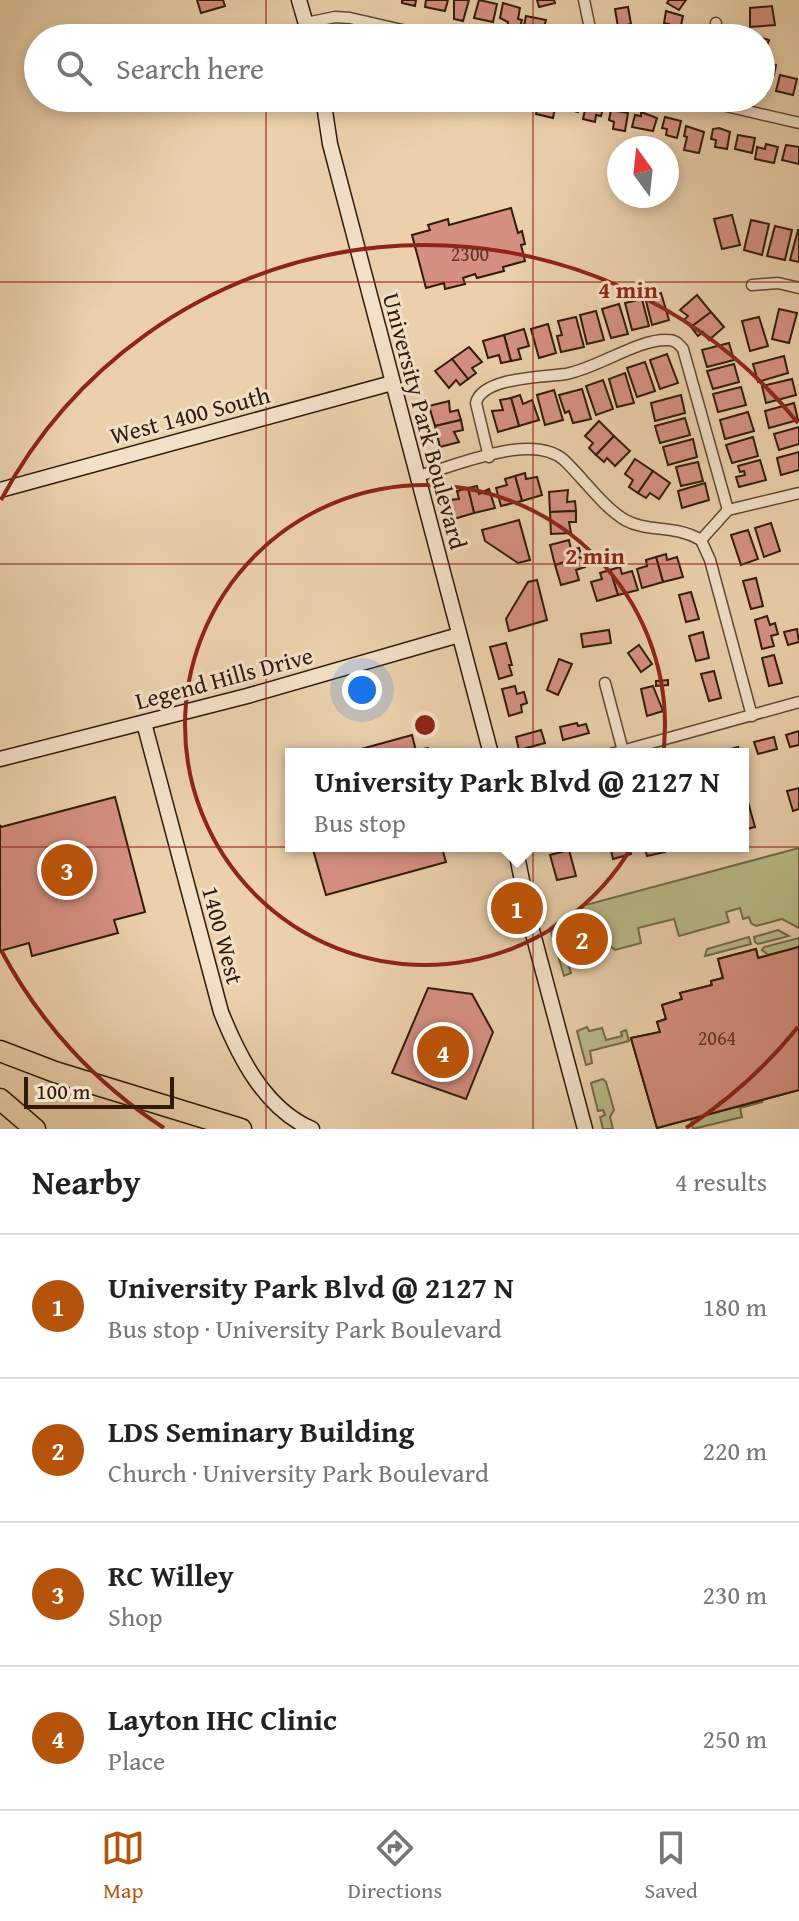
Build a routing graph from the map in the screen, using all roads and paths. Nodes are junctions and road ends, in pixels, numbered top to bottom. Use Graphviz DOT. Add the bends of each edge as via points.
graph roads {
  1 [pos="299,0"];
  2 [pos="584,0"];
  3 [pos="306,24"];
  4 [pos="322,24"];
  5 [pos="376,24"];
  6 [pos="589,24"];
  7 [pos="325,112"];
  8 [pos="752,112"];
  9 [pos="799,123"];
  10 [pos="752,285"];
  11 [pos="799,288"];
  12 [pos="392,383"];
  13 [pos="489,457"];
  14 [pos="417,476"];
  15 [pos="0,490"];
  16 [pos="799,493"];
  17 [pos="728,510"];
  18 [pos="701,540"];
  19 [pos="459,635"];
  20 [pos="605,683"];
  21 [pos="799,702"];
  22 [pos="752,716"];
  23 [pos="144,723"];
  24 [pos="489,748"];
  25 [pos="622,748"];
  26 [pos="634,748"];
  27 [pos="0,759"];
  28 [pos="516,852"];
  29 [pos="0,1051"];
  30 [pos="0,1099"];
  31 [pos="35,1129"];
  32 [pos="241,1129"];
  33 [pos="312,1129"];
  34 [pos="585,1129"];
  1 -- 3 [label="street"];
  2 -- 6 [label="street"];
  4 -- 5 [label="street" via="335,17"];
  7 -- 12 [label="street, University Park Boulevard"];
  8 -- 9 [label="street"];
  10 -- 11 [label="street"];
  12 -- 14 [label="street, University Park Boulevard"];
  12 -- 15 [label="street, West 1400 South"];
  13 -- 14 [label="street"];
  13 -- 17 [label="street" via="477,410 478,395 492,386 589,368 663,340 677,342"];
  13 -- 18 [label="street" via="527,448 552,452 628,521 675,529"];
  14 -- 19 [label="street, University Park Boulevard"];
  16 -- 17 [label="street"];
  17 -- 18 [label="street"];
  18 -- 22 [label="street"];
  19 -- 23 [label="street, Legend Hills Drive"];
  19 -- 24 [label="street, University Park Boulevard"];
  20 -- 25 [label="street"];
  21 -- 22 [label="street"];
  22 -- 26 [label="street"];
  23 -- 27 [label="street, Legend Hills Drive"];
  23 -- 33 [label="street, 1400 West" via="221,1012 239,1057 269,1097"];
  28 -- 34 [label="street"];
  29 -- 32 [label="highway"];
  30 -- 31 [label="highway"];
}
